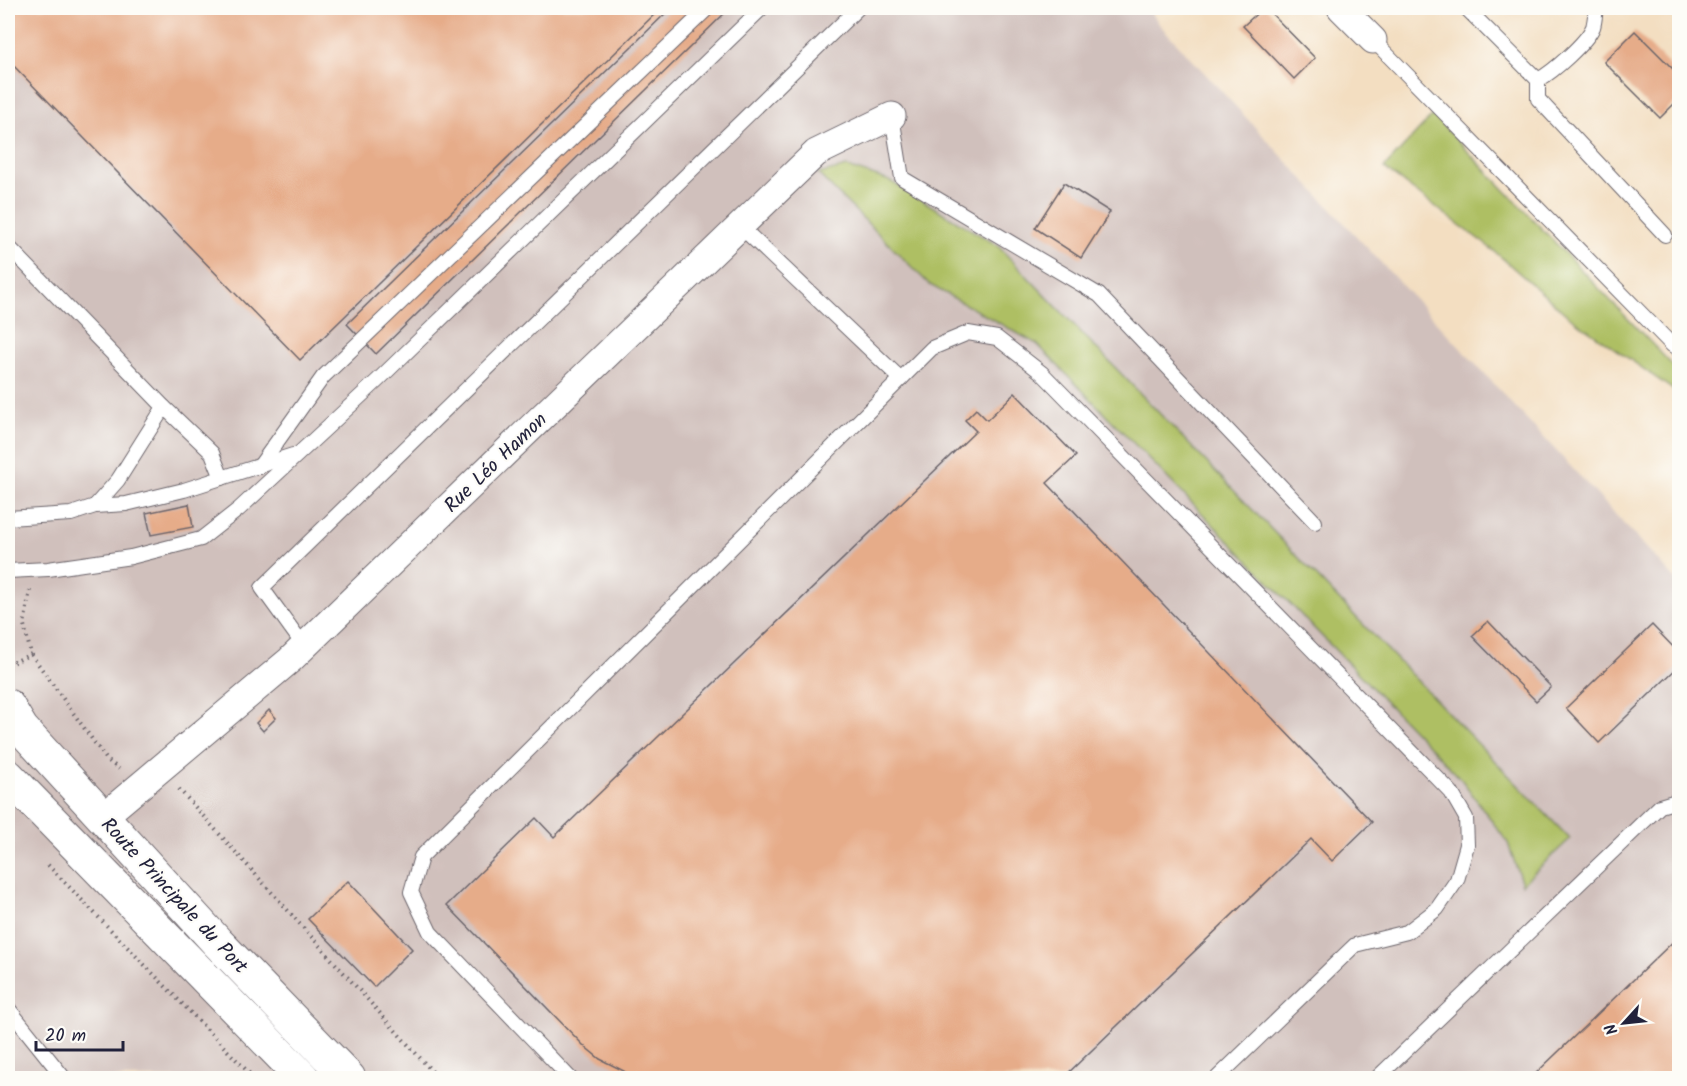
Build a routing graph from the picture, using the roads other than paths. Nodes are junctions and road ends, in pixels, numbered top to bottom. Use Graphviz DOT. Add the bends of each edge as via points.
graph roads {
  1 [pos="708,8"];
  2 [pos="762,8"];
  3 [pos="858,8"];
  4 [pos="1341,8"];
  5 [pos="1466,8"];
  6 [pos="1596,8"];
  7 [pos="1373,40"];
  8 [pos="1538,80"];
  9 [pos="892,117"];
  10 [pos="740,226"];
  11 [pos="1665,235"];
  12 [pos="8,246"];
  13 [pos="1680,350"];
  14 [pos="901,379"];
  15 [pos="164,407"];
  16 [pos="301,452"];
  17 [pos="259,467"];
  18 [pos="222,478"];
  19 [pos="95,506"];
  20 [pos="8,518"];
  21 [pos="1315,522"];
  22 [pos="8,571"];
  23 [pos="304,646"];
  24 [pos="8,706"];
  25 [pos="8,776"];
  26 [pos="1680,800"];
  27 [pos="102,817"];
  28 [pos="8,1008"];
  29 [pos="64,1078"];
  30 [pos="303,1078"];
  31 [pos="349,1078"];
  32 [pos="570,1078"];
  33 [pos="1216,1078"];
  34 [pos="1377,1078"];
  1 -- 17 [label="lane" via="323,377"];
  2 -- 16 [label="lane"];
  3 -- 23 [label="lane" via="262,588"];
  4 -- 7 [label="street"];
  5 -- 8 [label="lane"];
  6 -- 8 [label="lane" via="1593,28 1569,57"];
  7 -- 13 [label="lane"];
  8 -- 11 [label="lane" via="1538,99"];
  9 -- 10 [label="street, Rue Léo Hamon" via="816,153"];
  9 -- 21 [label="lane" via="902,178 1099,295"];
  10 -- 14 [label="lane"];
  10 -- 23 [label="street, Rue Léo Hamon"];
  12 -- 15 [label="lane"];
  14 -- 32 [label="lane" via="421,857 411,892 430,932"];
  14 -- 33 [label="lane" via="932,348 968,333 997,338 1042,373 1451,792 1466,818 1467,845 1457,880 1437,909 1407,932 1355,945"];
  15 -- 18 [label="lane" via="212,453"];
  15 -- 19 [label="lane" via="118,480"];
  16 -- 17 [label="lane"];
  16 -- 22 [label="lane" via="201,539 131,556"];
  17 -- 18 [label="lane"];
  18 -- 19 [label="lane" via="126,504"];
  19 -- 20 [label="lane" via="71,514"];
  23 -- 27 [label="street, Rue Léo Hamon"];
  24 -- 27 [label="main road, Route Principale du Port" via="22,729"];
  25 -- 30 [label="main road, Route Principale du Port"];
  26 -- 34 [label="lane" via="1660,806"];
  27 -- 31 [label="main road, Route Principale du Port"];
  28 -- 29 [label="lane"];
}
